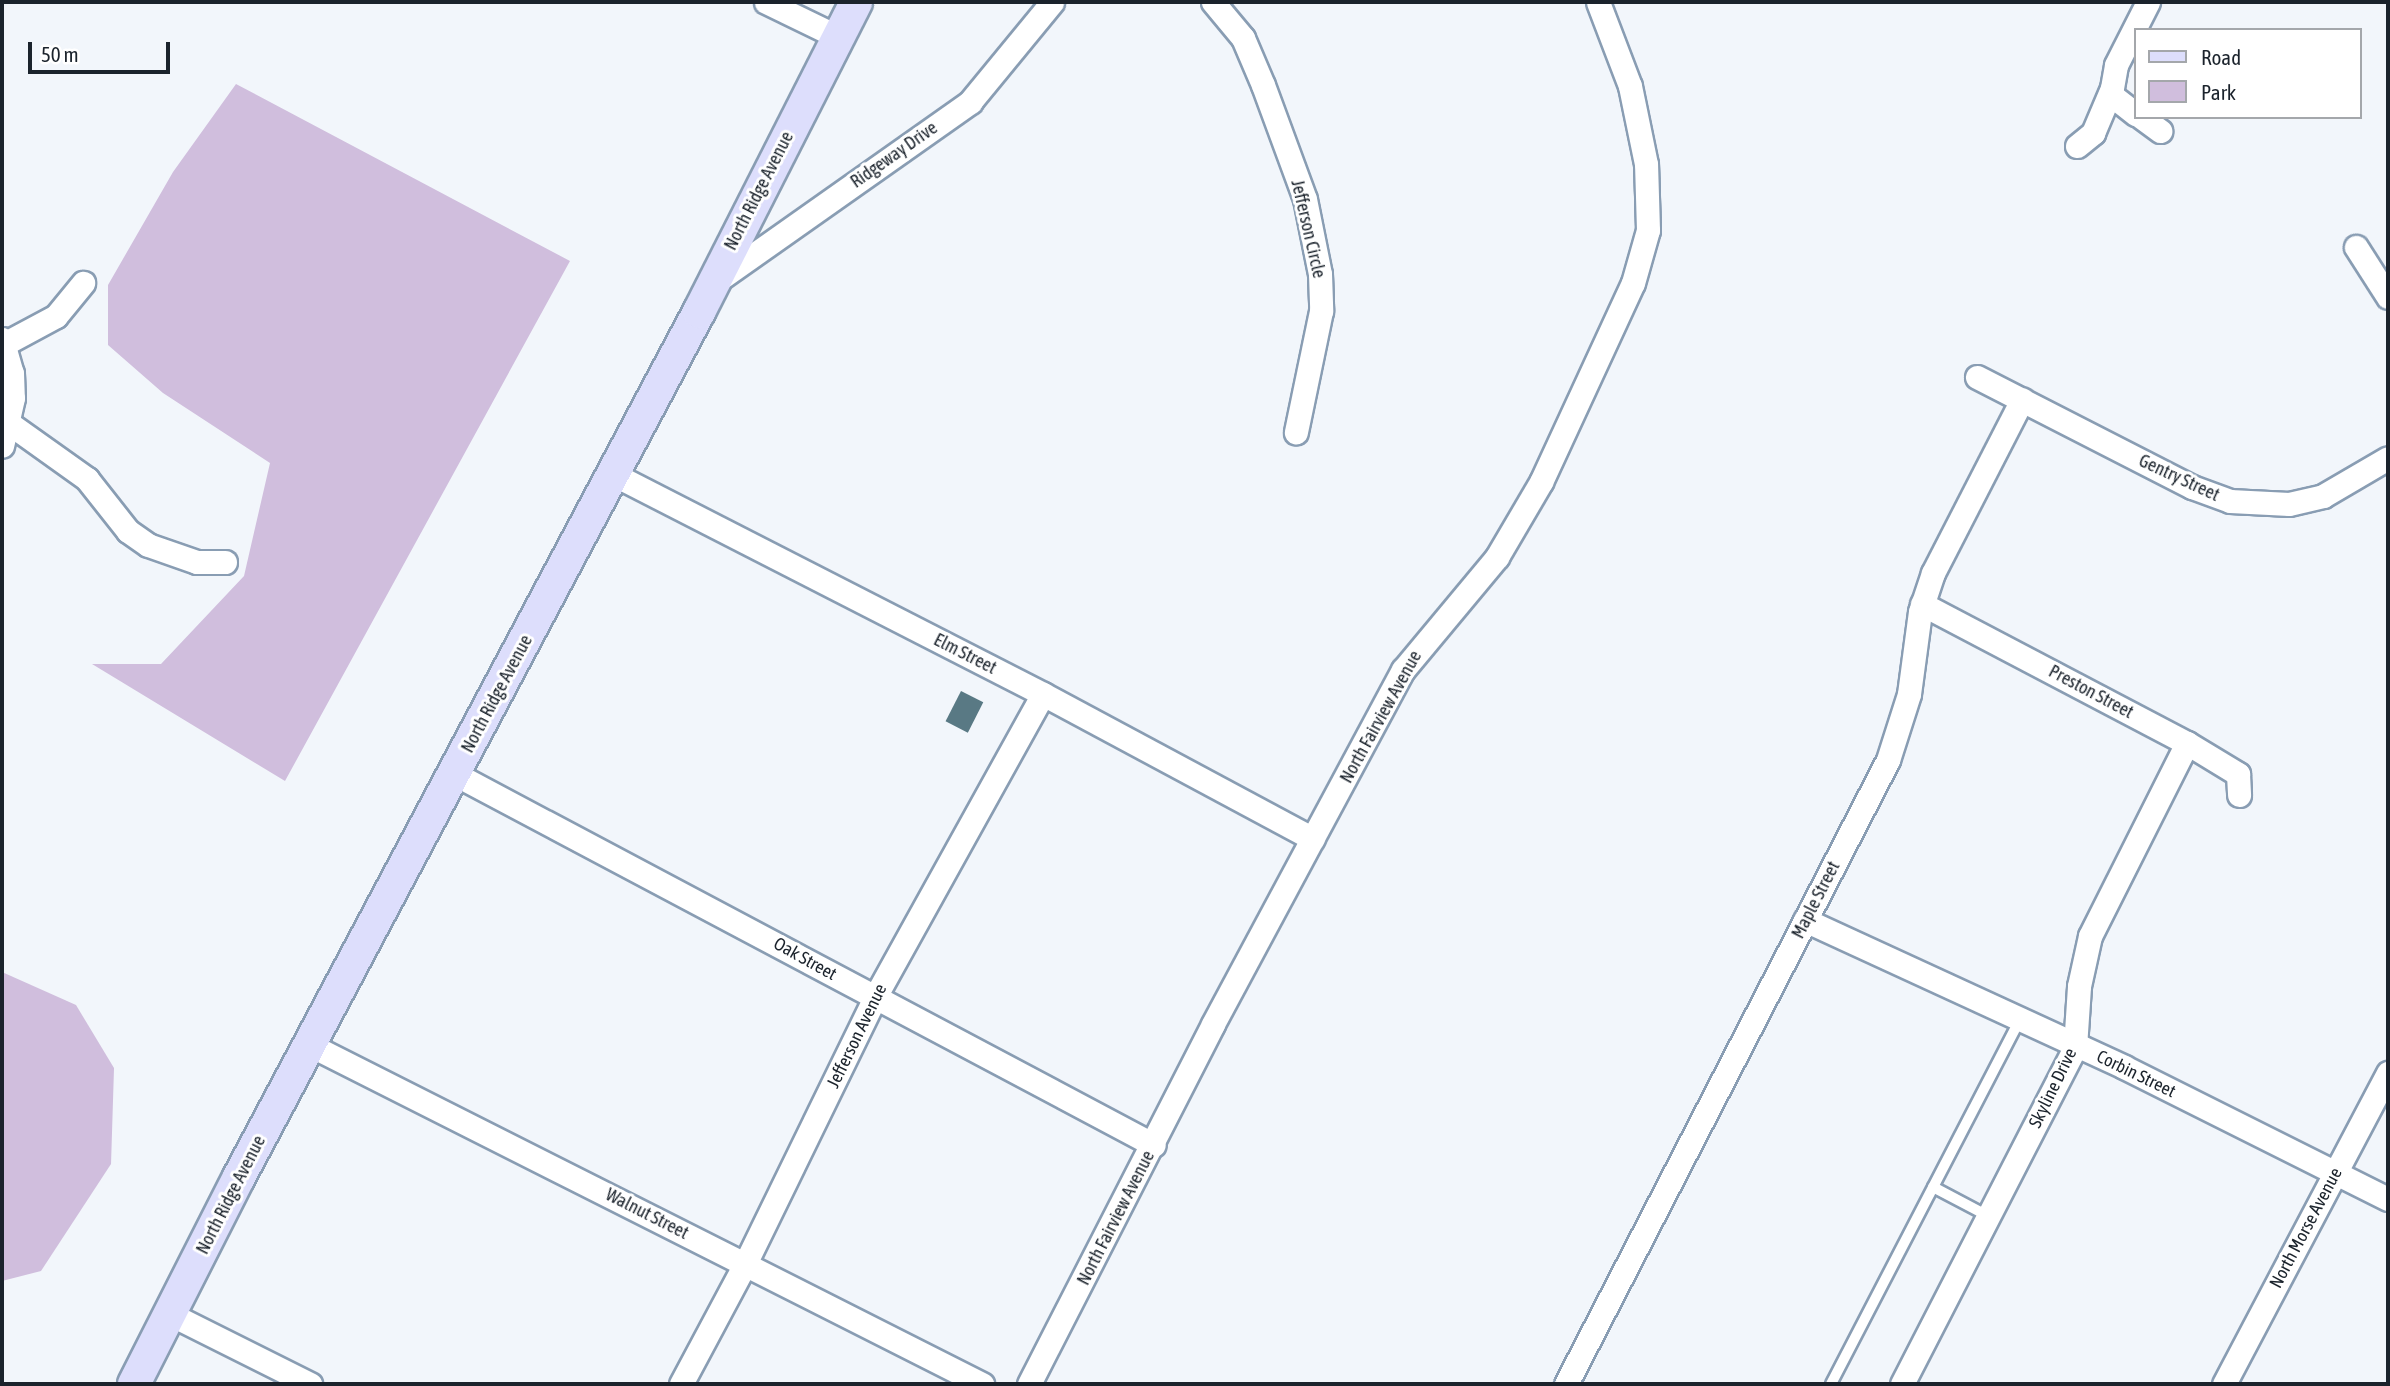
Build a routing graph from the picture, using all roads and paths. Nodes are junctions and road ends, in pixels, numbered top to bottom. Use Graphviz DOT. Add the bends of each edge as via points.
graph roads {
  1 [pos="766,2"];
  2 [pos="856,2"];
  3 [pos="1052,2"];
  4 [pos="1213,2"];
  5 [pos="1598,2"];
  6 [pos="2148,2"];
  7 [pos="2135,28"];
  8 [pos="2134,30"];
  9 [pos="838,37"];
  10 [pos="2110,94"];
  11 [pos="2134,112"];
  12 [pos="2077,146"];
  13 [pos="2356,247"];
  14 [pos="83,283"];
  15 [pos="712,283"];
  16 [pos="2388,297"];
  17 [pos="3,342"];
  18 [pos="1977,377"];
  19 [pos="2022,400"];
  20 [pos="9,424"];
  21 [pos="1296,432"];
  22 [pos="2,446"];
  23 [pos="2388,458"];
  24 [pos="613,474"];
  25 [pos="225,562"];
  26 [pos="1922,604"];
  27 [pos="1042,694"];
  28 [pos="2187,743"];
  29 [pos="455,774"];
  30 [pos="2239,795"];
  31 [pos="1313,839"];
  32 [pos="1805,920"];
  33 [pos="875,997"];
  34 [pos="2020,1020"];
  35 [pos="310,1045"];
  36 [pos="2075,1046"];
  37 [pos="2388,1073"];
  38 [pos="1154,1145"];
  39 [pos="2336,1171"];
  40 [pos="1933,1187"];
  41 [pos="2388,1199"];
  42 [pos="1988,1216"];
  43 [pos="746,1264"];
  44 [pos="170,1314"];
  45 [pos="1834,1383"];
  46 [pos="134,1384"];
  47 [pos="310,1384"];
  48 [pos="681,1384"];
  49 [pos="982,1384"];
  50 [pos="1029,1384"];
  51 [pos="1566,1384"];
  52 [pos="1902,1384"];
  53 [pos="2224,1384"];
  1 -- 9 [label="street"];
  2 -- 9 [label="street, North Ridge Avenue"];
  3 -- 15 [label="street, Ridgeway Drive" via="970,102"];
  4 -- 21 [label="street, Jefferson Circle" via="1243,38 1263,85 1305,199 1320,274 1321,311"];
  5 -- 31 [label="street, North Fairview Avenue" via="1630,86 1646,163 1648,230 1633,283 1541,482 1497,557 1413,655"];
  6 -- 7 [label="street"];
  8 -- 10 [label="street" via="2116,65"];
  9 -- 15 [label="street, North Ridge Avenue"];
  10 -- 11 [label="street"];
  10 -- 12 [label="street" via="2093,133"];
  13 -- 16 [label="street"];
  14 -- 17 [label="street" via="56,316"];
  15 -- 24 [label="street, North Ridge Avenue"];
  17 -- 20 [label="street" via="12,373"];
  18 -- 19 [label="street, Gentry Street"];
  19 -- 23 [label="street, Gentry Street" via="2192,488 2230,501 2288,504 2323,496"];
  19 -- 26 [label="street, Maple Street" via="1933,573"];
  20 -- 22 [label="street"];
  20 -- 25 [label="street" via="86,479 128,531 148,545 185,559"];
  24 -- 27 [label="street, Elm Street"];
  24 -- 29 [label="street, North Ridge Avenue"];
  26 -- 28 [label="street, Preston Street"];
  26 -- 32 [label="street, Maple Street" via="1909,694 1892,749"];
  27 -- 31 [label="street, Elm Street"];
  27 -- 33 [label="street, Jefferson Avenue"];
  28 -- 30 [label="street, Preston Street" via="2238,774"];
  28 -- 36 [label="street, Skyline Drive" via="2090,936 2079,986"];
  29 -- 33 [label="street, Oak Street"];
  29 -- 35 [label="street, North Ridge Avenue"];
  31 -- 38 [label="street, North Fairview Avenue"];
  32 -- 34 [label="street, Corbin Street"];
  32 -- 51 [label="street, Maple Street"];
  33 -- 38 [label="street, Oak Street"];
  33 -- 43 [label="street, Jefferson Avenue"];
  34 -- 36 [label="street, Corbin Street"];
  34 -- 40 [label="lane"];
  35 -- 43 [label="street, Walnut Street"];
  35 -- 44 [label="street, North Ridge Avenue"];
  36 -- 39 [label="street, Corbin Street"];
  36 -- 42 [label="street, Skyline Drive"];
  37 -- 39 [label="street, North Morse Avenue"];
  38 -- 50 [label="street, North Fairview Avenue"];
  39 -- 41 [label="street, Corbin Street"];
  39 -- 53 [label="street, North Morse Avenue"];
  40 -- 42 [label="lane"];
  40 -- 45 [label="lane"];
  42 -- 52 [label="street, Skyline Drive"];
  43 -- 48 [label="street, Jefferson Avenue"];
  43 -- 49 [label="street, Walnut Street"];
  44 -- 46 [label="street, North Ridge Avenue"];
  44 -- 47 [label="street"];
}
